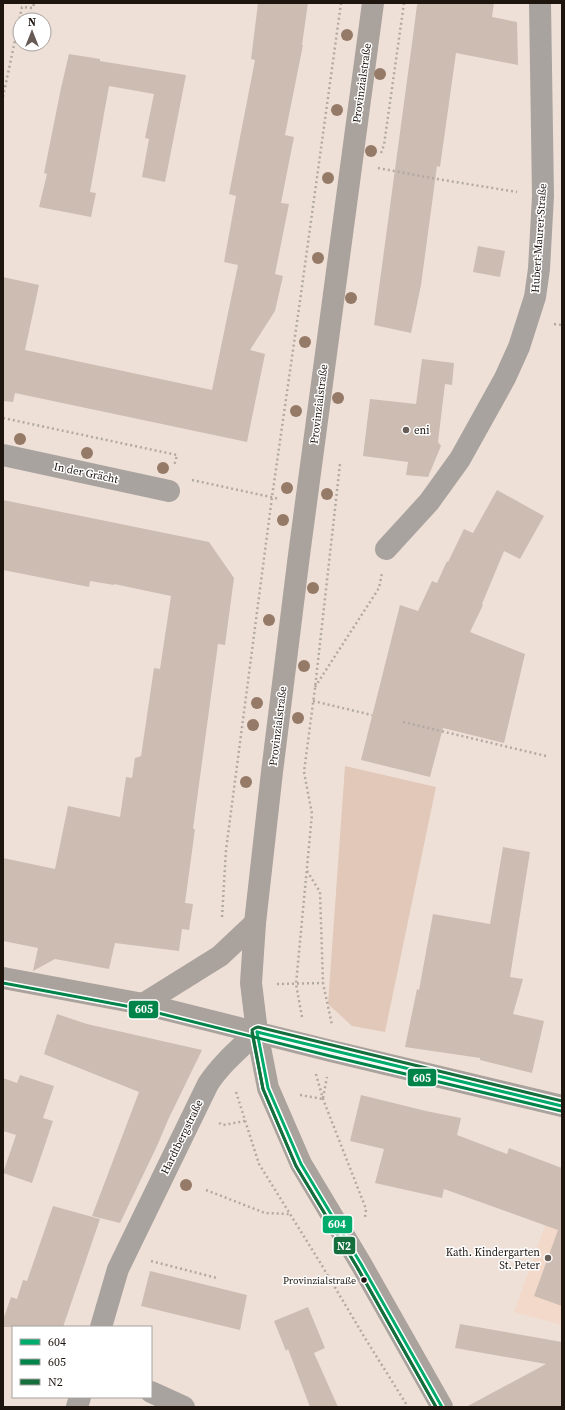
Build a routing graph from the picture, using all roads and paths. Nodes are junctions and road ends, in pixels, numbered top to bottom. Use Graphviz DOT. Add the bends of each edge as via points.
graph roads {
  1 [pos="34,3"];
  2 [pos="341,3"];
  3 [pos="373,3"];
  4 [pos="404,3"];
  5 [pos="540,3"];
  6 [pos="3,97"];
  7 [pos="380,156"];
  8 [pos="378,162"];
  9 [pos="543,196"];
  10 [pos="3,418"];
  11 [pos="3,455"];
  12 [pos="340,462"];
  13 [pos="171,484"];
  14 [pos="272,497"];
  15 [pos="306,504"];
  16 [pos="335,507"];
  17 [pos="386,549"];
  18 [pos="315,688"];
  19 [pos="313,701"];
  20 [pos="372,715"];
  21 [pos="403,722"];
  22 [pos="546,756"];
  23 [pos="307,870"];
  24 [pos="222,920"];
  25 [pos="256,923"];
  26 [pos="3,978"];
  27 [pos="143,1004"];
  28 [pos="257,1032"];
  29 [pos="307,1045"];
  30 [pos="331,1051"];
  31 [pos="234,1087"];
  32 [pos="323,1099"];
  33 [pos="562,1106"];
  34 [pos="206,1190"];
  35 [pos="290,1214"];
  36 [pos="125,1254"];
  37 [pos="361,1264"];
  38 [pos="217,1278"];
  39 [pos="100,1326"];
  40 [pos="152,1392"];
  41 [pos="184,1407"];
  42 [pos="408,1407"];
  43 [pos="442,1407"];
  1 -- 6 [label="path" via="33,8 22,7"];
  2 -- 14 [label="path"];
  3 -- 15 [label="main road, Provinzialstraße"];
  4 -- 7 [label="path" via="384,145"];
  5 -- 9 [label="street, Hubert-Maurer-Straße"];
  8 -- 9 [label="path" via="376,168"];
  9 -- 17 [label="street, Hubert-Maurer-Straße" via="535,297 516,353 460,459 429,502"];
  10 -- 13 [label="path" via="177,455"];
  11 -- 13 [label="street, In der Grächt"];
  12 -- 16 [label="path"];
  13 -- 14 [label="path"];
  14 -- 15 [label="path"];
  14 -- 24 [label="path" via="226,850"];
  15 -- 16 [label="path"];
  15 -- 25 [label="main road, Provinzialstraße"];
  16 -- 18 [label="path"];
  17 -- 18 [label="path" via="379,588"];
  18 -- 19 [label="path"];
  19 -- 20 [label="path"];
  19 -- 23 [label="path" via="304,772 312,814"];
  21 -- 22 [label="path"];
  23 -- 29 [label="path" via="296,984"];
  23 -- 30 [label="path" via="320,892 322,983 334,1030"];
  25 -- 27 [label="main road" via="220,956"];
  25 -- 28 [label="main road, Provinzialstraße" via="251,983"];
  26 -- 27 [label="main road"];
  27 -- 28 [label="main road"];
  28 -- 29 [label="main road"];
  28 -- 36 [label="street, Hardtbergstraße" via="226,1061 208,1084"];
  28 -- 37 [label="main road, Provinzialstraße" via="268,1088 301,1164"];
  29 -- 30 [label="main road"];
  29 -- 32 [label="path"];
  30 -- 32 [label="path"];
  30 -- 33 [label="main road"];
  31 -- 35 [label="path" via="259,1164"];
  32 -- 37 [label="path" via="366,1209"];
  34 -- 35 [label="path" via="265,1213"];
  35 -- 42 [label="path"];
  36 -- 38 [label="path"];
  36 -- 39 [label="street, Hardtbergstraße"];
  37 -- 43 [label="main road, Provinzialstraße"];
  40 -- 41 [label="street"];
}
